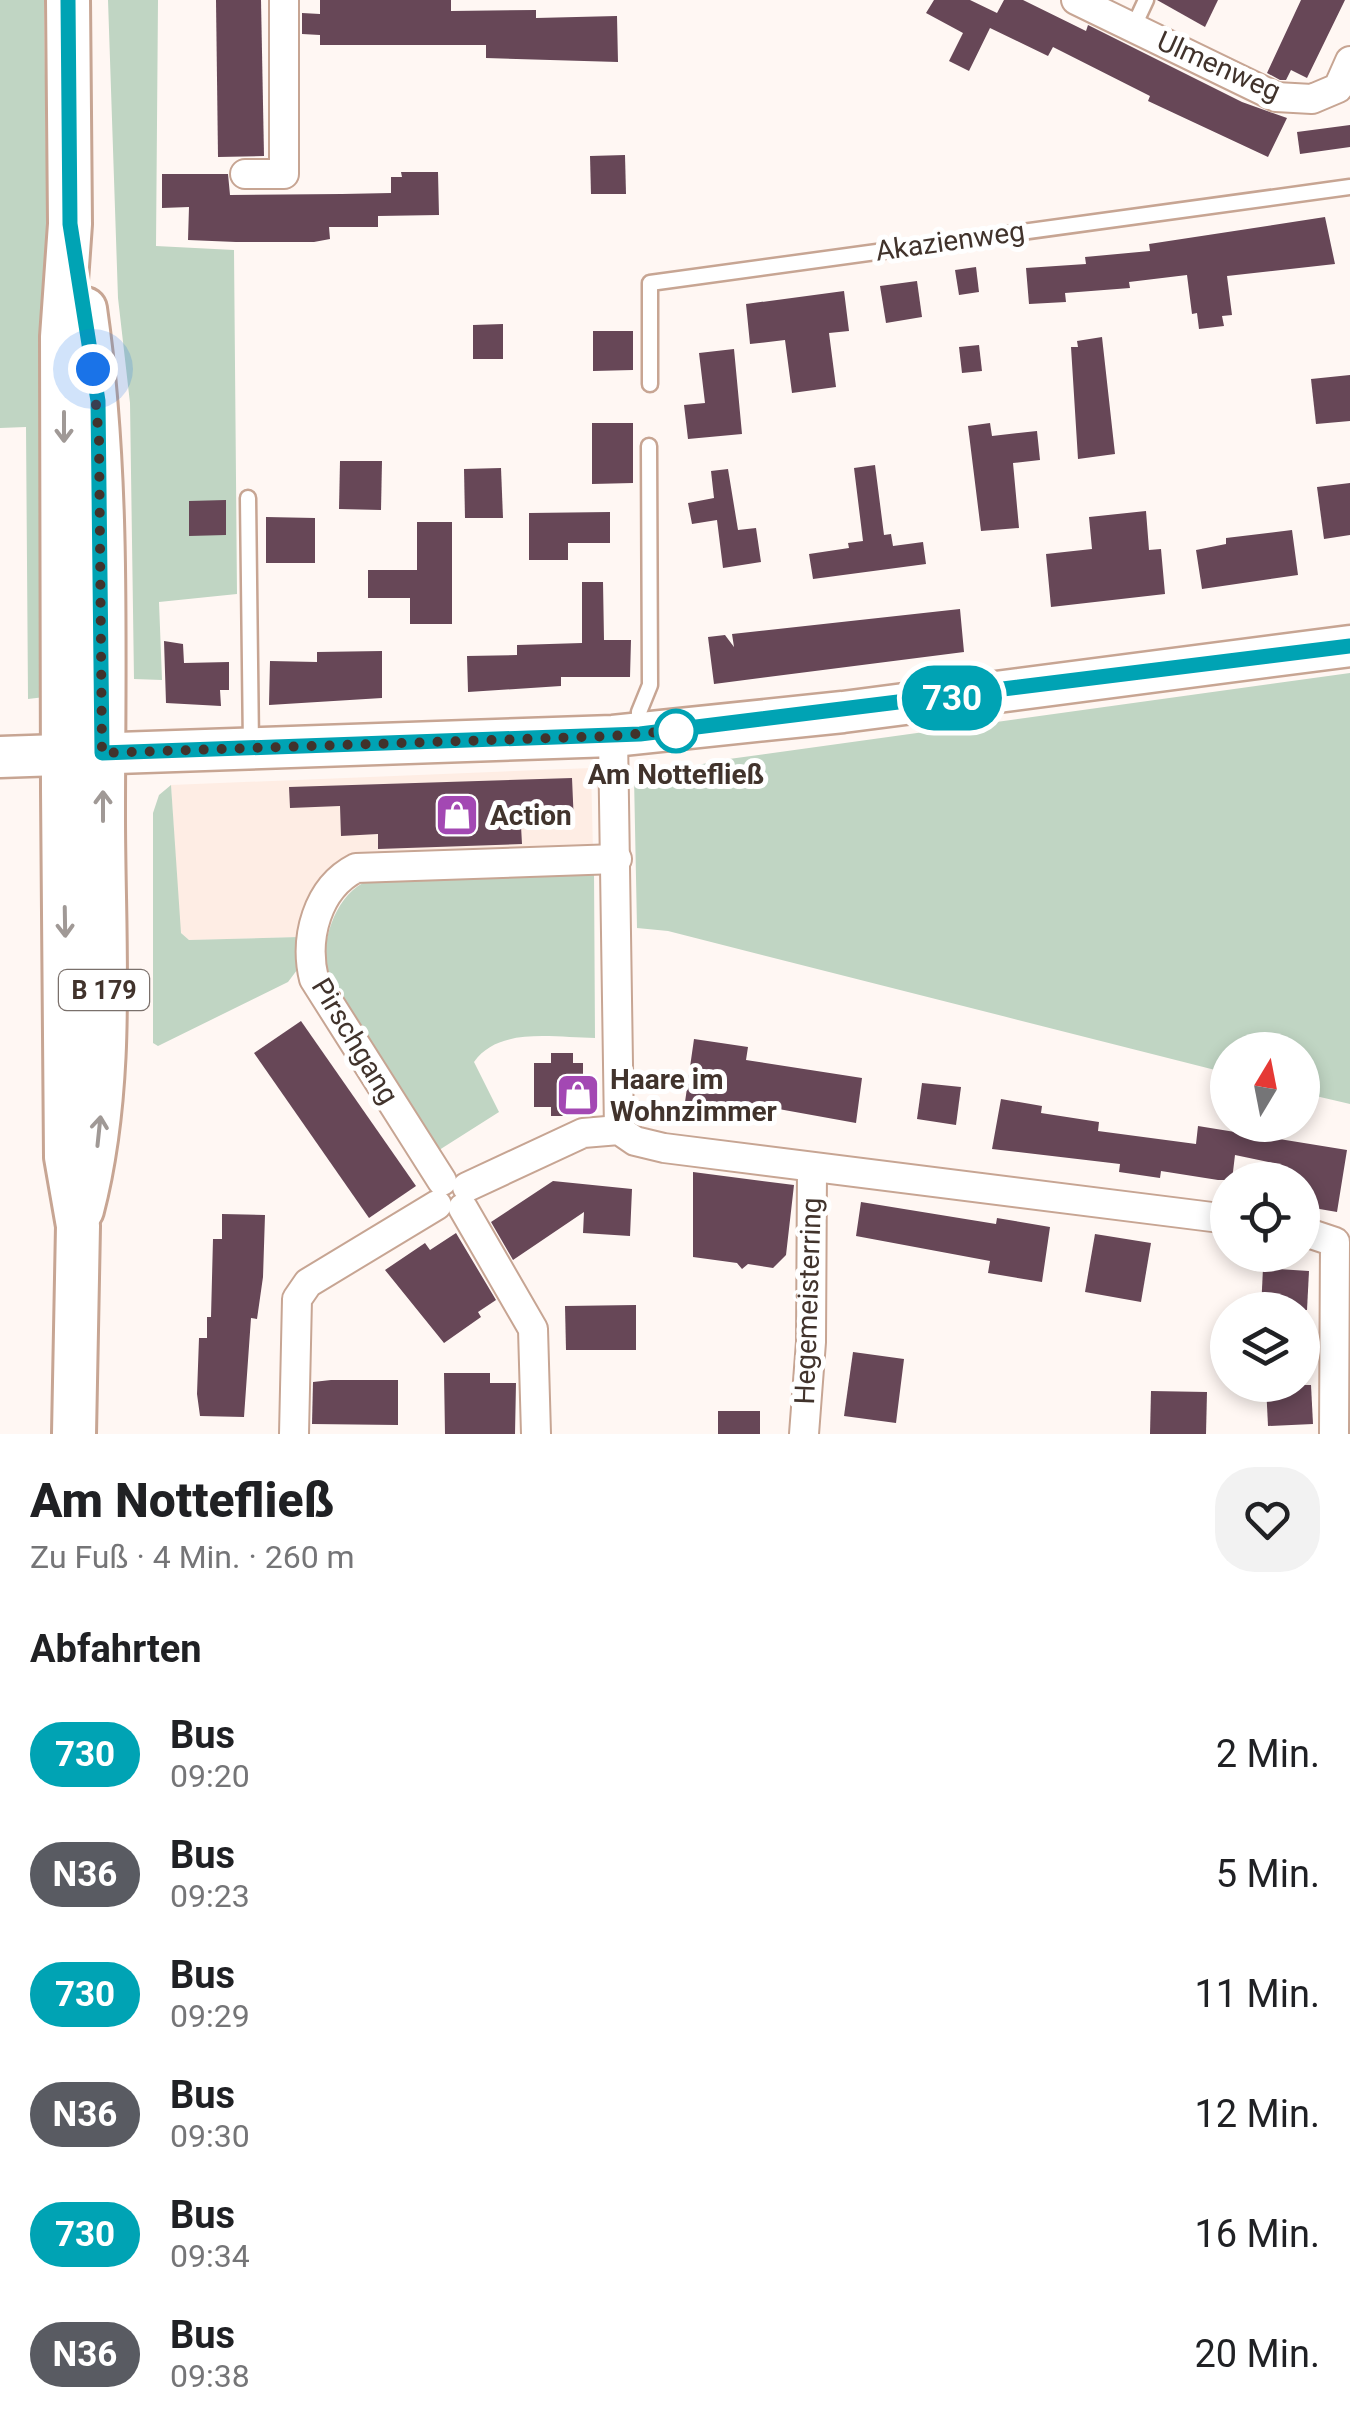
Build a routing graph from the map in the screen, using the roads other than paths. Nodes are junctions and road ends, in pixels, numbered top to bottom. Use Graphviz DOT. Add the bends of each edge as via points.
graph roads {
  1 [pos="68,0"];
  2 [pos="284,0"];
  3 [pos="1076,0"];
  4 [pos="1146,0"];
  5 [pos="1132,28"];
  6 [pos="1350,61"];
  7 [pos="245,174"];
  8 [pos="1350,187"];
  9 [pos="650,384"];
  10 [pos="648,446"];
  11 [pos="248,498"];
  12 [pos="1350,646"];
  13 [pos="626,735"];
  14 [pos="251,747"];
  15 [pos="83,753"];
  16 [pos="0,756"];
  17 [pos="617,858"];
  18 [pos="619,1130"];
  19 [pos="812,1168"];
  20 [pos="452,1195"];
  21 [pos="1210,1218"];
  22 [pos="1320,1237"];
  23 [pos="74,1434"];
  24 [pos="294,1434"];
  25 [pos="536,1434"];
  26 [pos="804,1434"];
  27 [pos="1334,1434"];
  1 -- 15 [label="main road, B 179" via="70,224 62,336"];
  2 -- 7 [label="street" via="284,174"];
  3 -- 5 [label="street, Ulmenweg"];
  4 -- 5 [label="lane"];
  5 -- 6 [label="street, Ulmenweg" via="1276,97 1312,98 1338,88"];
  8 -- 9 [label="lane, Akazienweg" via="650,283"];
  10 -- 13 [label="lane" via="650,685"];
  11 -- 14 [label="lane"];
  12 -- 13 [label="main road"];
  13 -- 14 [label="main road"];
  13 -- 17 [label="street"];
  14 -- 15 [label="main road"];
  15 -- 16 [label="main road"];
  15 -- 23 [label="main road, B 179" via="101,1108 78,1226"];
  17 -- 18 [label="street"];
  17 -- 20 [label="street, Pirschgang" via="356,868 335,879 324,897 310,944 314,979"];
  18 -- 19 [label="street" via="664,1148"];
  18 -- 20 [label="street" via="583,1133"];
  19 -- 21 [label="street"];
  19 -- 26 [label="street, Hegemeisterring"];
  20 -- 24 [label="street" via="308,1282 297,1300"];
  20 -- 25 [label="street, Pirschgang" via="532,1328"];
  22 -- 27 [label="street" via="1335,1242"];
}
